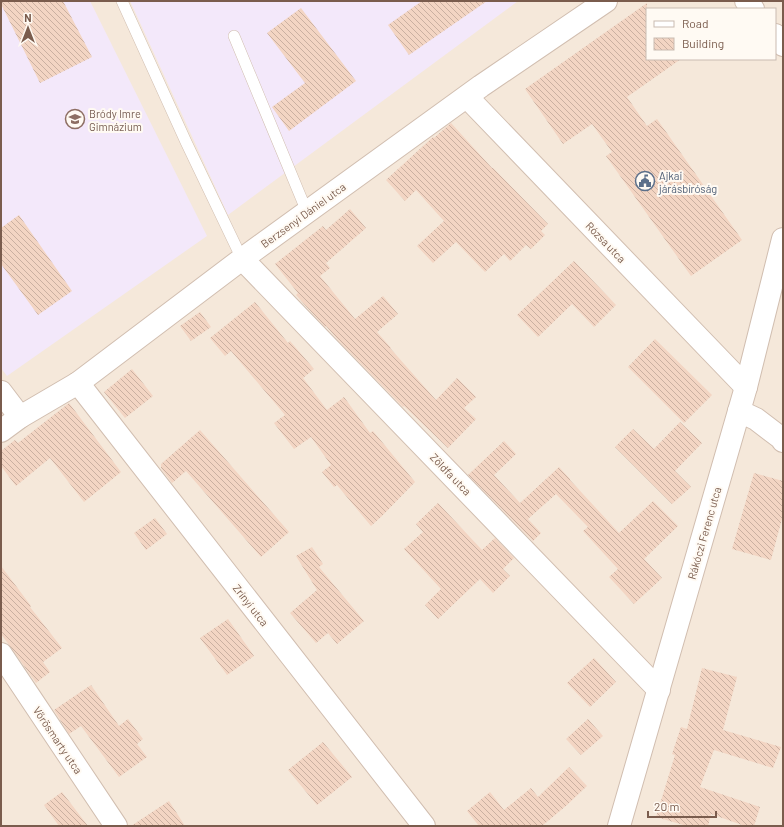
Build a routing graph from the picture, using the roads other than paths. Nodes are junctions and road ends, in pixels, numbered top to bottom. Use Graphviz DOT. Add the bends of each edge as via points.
graph roads {
  1 [pos="122,1"];
  2 [pos="606,1"];
  3 [pos="234,36"];
  4 [pos="776,36"];
  5 [pos="783,45"];
  6 [pos="466,97"];
  7 [pos="307,212"];
  8 [pos="783,239"];
  9 [pos="242,259"];
  10 [pos="78,383"];
  11 [pos="746,387"];
  12 [pos="1,392"];
  13 [pos="739,411"];
  14 [pos="20,417"];
  15 [pos="1,431"];
  16 [pos="783,440"];
  17 [pos="1,654"];
  18 [pos="659,690"];
  19 [pos="116,826"];
  20 [pos="424,826"];
  21 [pos="619,826"];
  1 -- 9 [label="lane"];
  2 -- 6 [label="street, Berzsenyi Dániel utca"];
  3 -- 7 [label="lane"];
  4 -- 5 [label="street"];
  6 -- 7 [label="street, Berzsenyi Dániel utca"];
  6 -- 11 [label="street, Rózsa utca"];
  7 -- 9 [label="street, Berzsenyi Dániel utca"];
  8 -- 11 [label="street, Rákóczi Ferenc utca"];
  9 -- 10 [label="street, Berzsenyi Dániel utca"];
  9 -- 18 [label="street, Zöldfa utca"];
  10 -- 14 [label="street, Berzsenyi Dániel utca"];
  10 -- 20 [label="street, Zrínyi utca"];
  11 -- 13 [label="street, Rákóczi Ferenc utca"];
  12 -- 14 [label="street"];
  13 -- 16 [label="street" via="756,419"];
  13 -- 18 [label="street, Rákóczi Ferenc utca"];
  14 -- 15 [label="street, Berzsenyi Dániel utca"];
  17 -- 19 [label="street, Vörösmarty utca"];
  18 -- 21 [label="street, Rákóczi Ferenc utca"];
}
